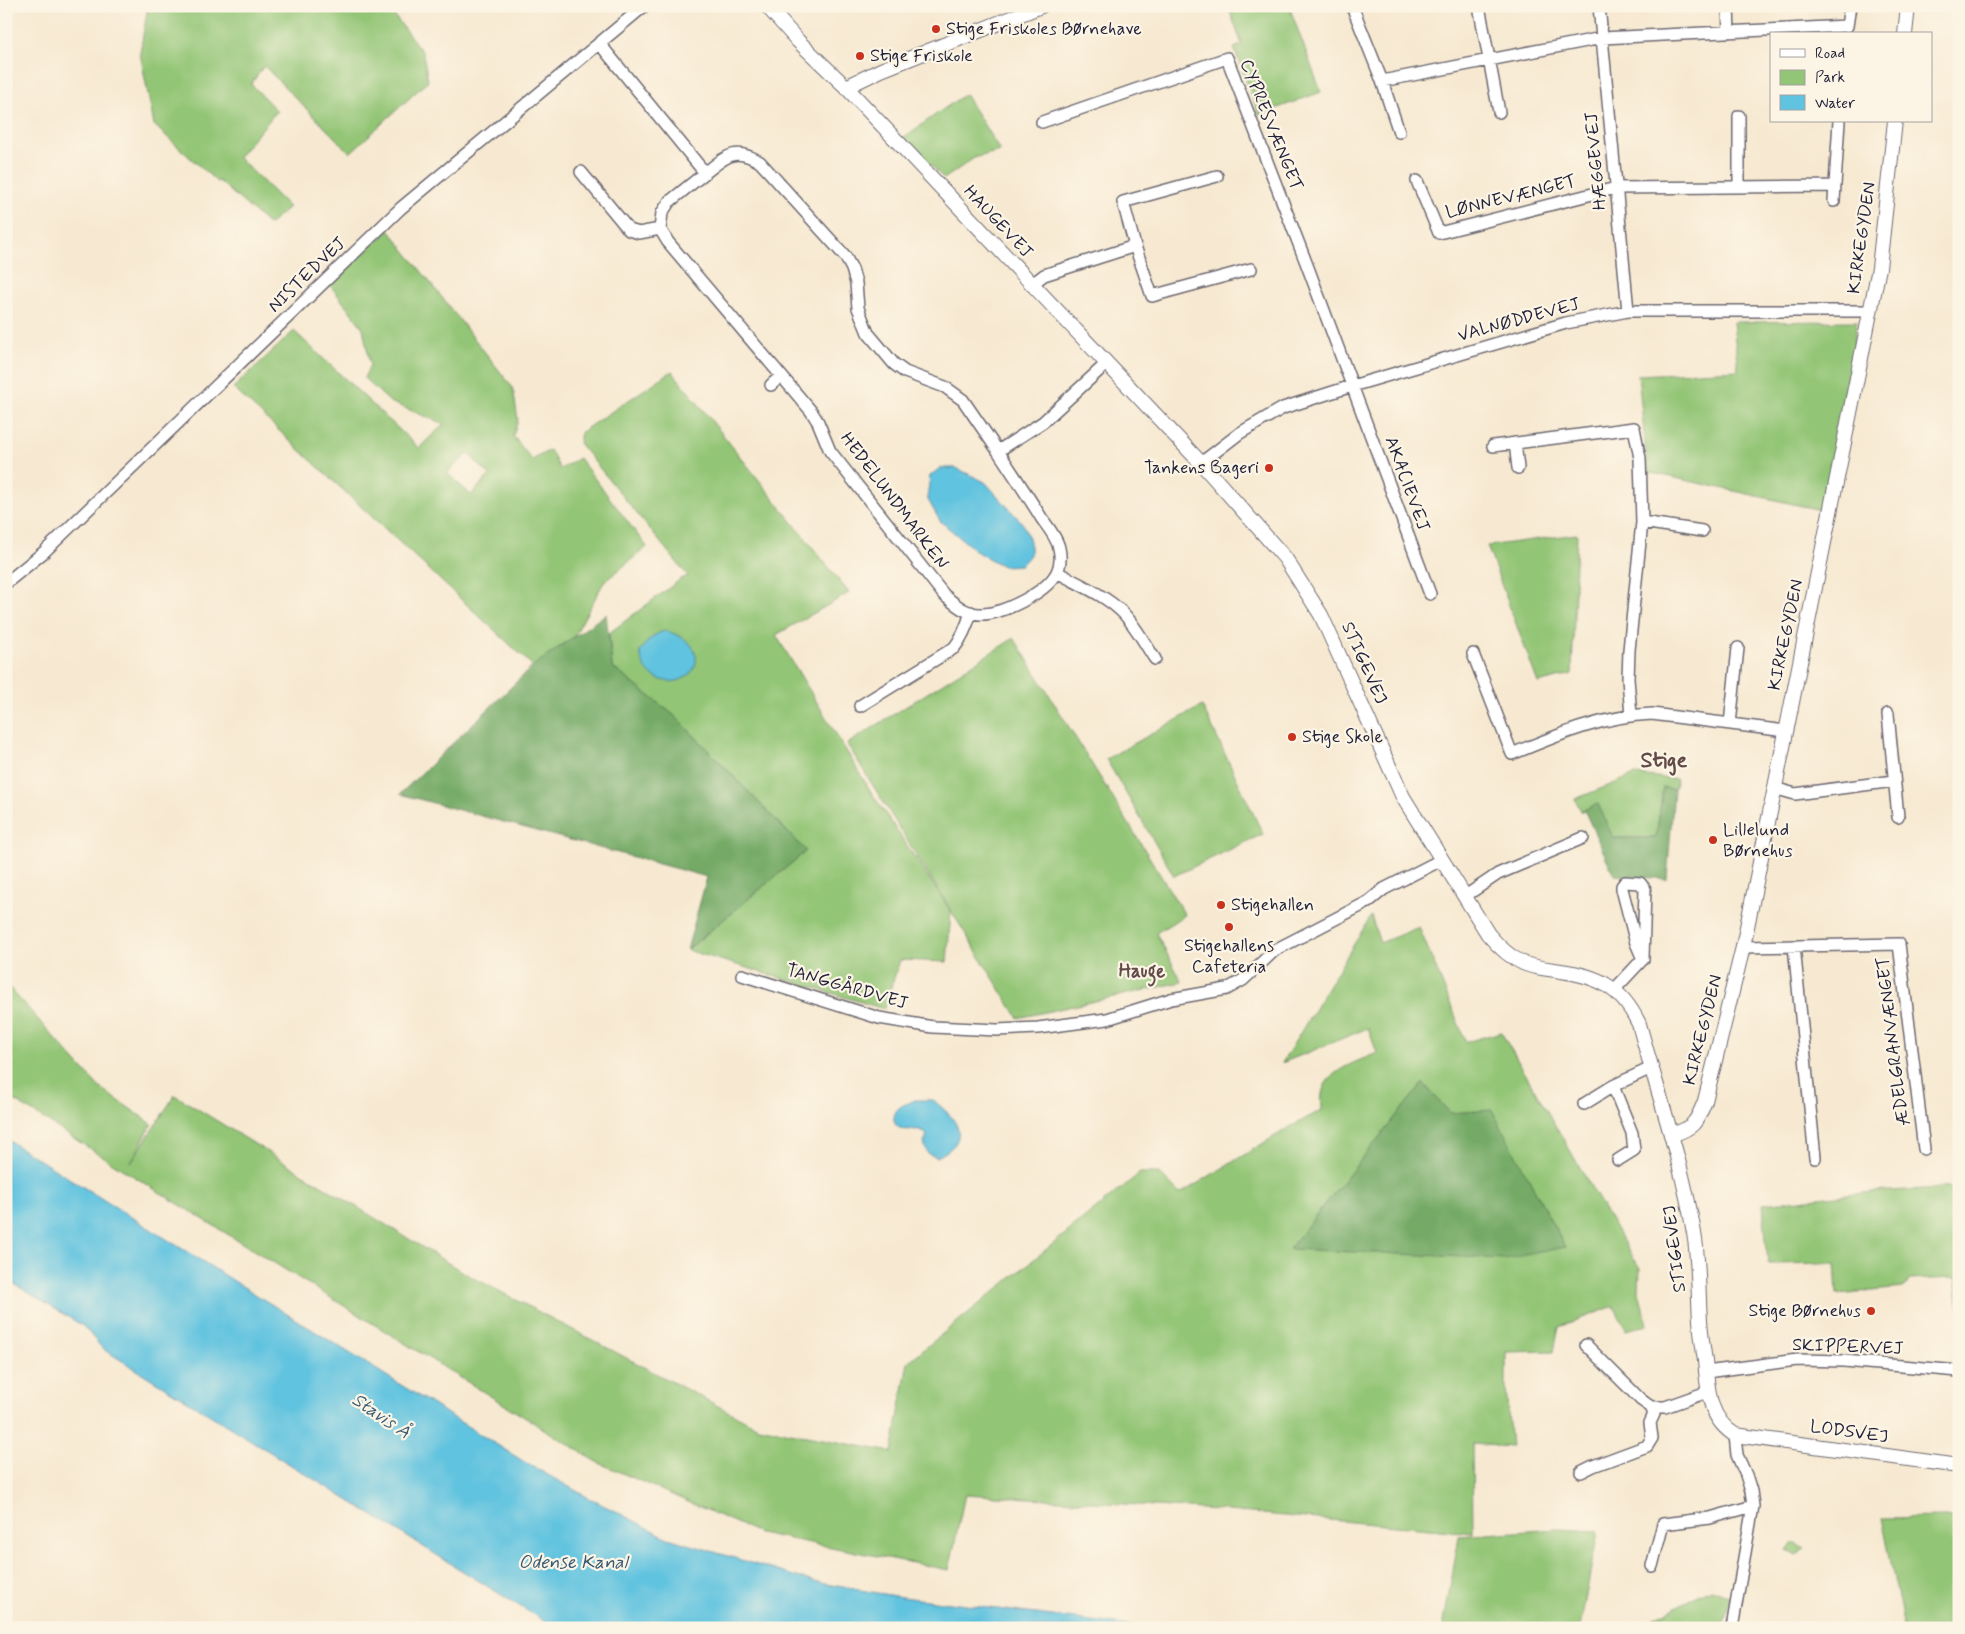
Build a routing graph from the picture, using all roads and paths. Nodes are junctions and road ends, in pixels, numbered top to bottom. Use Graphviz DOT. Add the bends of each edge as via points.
graph roads {
  1 [pos="644,6"];
  2 [pos="767,6"];
  3 [pos="1039,6"];
  4 [pos="1352,6"];
  5 [pos="1479,6"];
  6 [pos="1599,6"];
  7 [pos="1728,6"];
  8 [pos="1850,6"];
  9 [pos="1908,6"];
  10 [pos="1728,32"];
  11 [pos="1905,32"];
  12 [pos="1602,38"];
  13 [pos="599,43"];
  14 [pos="1490,60"];
  15 [pos="1382,82"];
  16 [pos="846,87"];
  17 [pos="1499,112"];
  18 [pos="1739,116"];
  19 [pos="1042,122"];
  20 [pos="1839,122"];
  21 [pos="1895,122"];
  22 [pos="1399,132"];
  23 [pos="582,172"];
  24 [pos="705,173"];
  25 [pos="1217,176"];
  26 [pos="1417,182"];
  27 [pos="1835,186"];
  28 [pos="1739,187"];
  29 [pos="1616,188"];
  30 [pos="1834,201"];
  31 [pos="660,229"];
  32 [pos="1135,246"];
  33 [pos="1251,269"];
  34 [pos="1031,285"];
  35 [pos="1871,311"];
  36 [pos="1628,312"];
  37 [pos="1106,364"];
  38 [pos="781,376"];
  39 [pos="771,385"];
  40 [pos="1352,386"];
  41 [pos="1514,443"];
  42 [pos="1493,446"];
  43 [pos="998,451"];
  44 [pos="1201,463"];
  45 [pos="1518,468"];
  46 [pos="1642,522"];
  47 [pos="1702,531"];
  48 [pos="1057,572"];
  49 [pos="6,584"];
  50 [pos="1430,594"];
  51 [pos="975,613"];
  52 [pos="1738,648"];
  53 [pos="1473,654"];
  54 [pos="1155,659"];
  55 [pos="860,706"];
  56 [pos="1888,714"];
  57 [pos="1631,715"];
  58 [pos="1730,724"];
  59 [pos="1786,731"];
  60 [pos="1894,781"];
  61 [pos="1774,788"];
  62 [pos="1898,817"];
  63 [pos="1582,838"];
  64 [pos="1442,860"];
  65 [pos="1464,897"];
  66 [pos="1794,946"];
  67 [pos="1743,947"];
  68 [pos="1643,959"];
  69 [pos="742,974"];
  70 [pos="1614,990"];
  71 [pos="1651,1068"];
  72 [pos="1612,1086"];
  73 [pos="1584,1104"];
  74 [pos="1670,1135"];
  75 [pos="1924,1149"];
  76 [pos="1815,1158"];
  77 [pos="1618,1160"];
  78 [pos="1586,1345"];
  79 [pos="1959,1371"];
  80 [pos="1706,1372"];
  81 [pos="1707,1392"];
  82 [pos="1652,1408"];
  83 [pos="1735,1435"];
  84 [pos="1959,1466"];
  85 [pos="1581,1472"];
  86 [pos="1753,1506"];
  87 [pos="1652,1566"];
  88 [pos="1732,1628"];
  1 -- 13 [label="street, NISTEDVEJ"];
  2 -- 16 [label="street, HAUGEVEJ"];
  3 -- 16 [label="street"];
  4 -- 15 [label="street"];
  5 -- 14 [label="street"];
  6 -- 12 [label="street, HÆGGEVEJ"];
  7 -- 10 [label="street"];
  8 -- 10 [label="street" via="1847,26"];
  9 -- 11 [label="street"];
  10 -- 12 [label="street"];
  12 -- 14 [label="street"];
  12 -- 29 [label="street, HÆGGEVEJ"];
  13 -- 24 [label="street"];
  13 -- 49 [label="street, NISTEDVEJ" via="401,208 44,552"];
  14 -- 15 [label="street"];
  14 -- 17 [label="street"];
  15 -- 22 [label="street"];
  16 -- 34 [label="street, HAUGEVEJ"];
  18 -- 28 [label="street"];
  19 -- 40 [label="street, CYPRESVÆNGET" via="1227,58"];
  20 -- 27 [label="street"];
  21 -- 35 [label="street, KIRKEGYDEN" via="1879,268"];
  23 -- 31 [label="street" via="629,230 639,233"];
  24 -- 31 [label="street" via="670,202 662,213"];
  24 -- 43 [label="street" via="733,153 747,154 760,162 845,256 856,282 858,308 868,333 905,372 945,387 963,400"];
  25 -- 32 [label="street" via="1123,202"];
  26 -- 29 [label="street, LØNNEVÆNGET" via="1439,233"];
  27 -- 28 [label="street"];
  27 -- 30 [label="street"];
  28 -- 29 [label="street"];
  29 -- 36 [label="street, HÆGGEVEJ"];
  31 -- 38 [label="street, HEDELUNDMARKEN"];
  32 -- 33 [label="street" via="1152,296"];
  32 -- 34 [label="street" via="1044,275"];
  34 -- 37 [label="street, HAUGEVEJ"];
  35 -- 36 [label="street, VALNØDDEVEJ"];
  35 -- 59 [label="street, KIRKEGYDEN"];
  36 -- 40 [label="street, VALNØDDEVEJ" via="1566,323"];
  37 -- 43 [label="street" via="1043,422"];
  37 -- 44 [label="street, HAUGEVEJ"];
  38 -- 39 [label="street"];
  38 -- 51 [label="street, HEDELUNDMARKEN" via="818,422 830,451 944,595 956,606"];
  40 -- 44 [label="street, VALNØDDEVEJ" via="1283,408 1240,433"];
  40 -- 50 [label="street, AKACIEVEJ"];
  41 -- 42 [label="street"];
  41 -- 45 [label="street"];
  41 -- 46 [label="street" via="1634,428 1640,458"];
  43 -- 48 [label="street" via="1059,547"];
  44 -- 64 [label="street, STIGEVEJ" via="1285,558 1316,605 1403,797"];
  46 -- 47 [label="street"];
  46 -- 57 [label="street" via="1629,650"];
  48 -- 51 [label="street" via="1044,587 1006,610"];
  48 -- 54 [label="street" via="1112,603 1128,619"];
  51 -- 55 [label="street" via="954,648"];
  52 -- 58 [label="street"];
  53 -- 57 [label="street" via="1512,754 1574,729"];
  56 -- 60 [label="street"];
  57 -- 58 [label="street" via="1652,714"];
  58 -- 59 [label="street"];
  59 -- 61 [label="street, KIRKEGYDEN"];
  60 -- 61 [label="street" via="1795,794"];
  60 -- 62 [label="street"];
  61 -- 67 [label="street, KIRKEGYDEN"];
  63 -- 65 [label="street" via="1498,874"];
  64 -- 65 [label="street, STIGEVEJ"];
  64 -- 69 [label="street, TANGGÅRDVEJ" via="1275,950 1243,980 1227,989 1171,999 1107,1019 1012,1030 933,1027 879,1018"];
  65 -- 70 [label="street, STIGEVEJ" via="1488,934 1524,964 1591,977"];
  66 -- 67 [label="street, ÆDELGRANVÆNGET"];
  66 -- 75 [label="street, ÆDELGRANVÆNGET" via="1899,944"];
  66 -- 76 [label="street"];
  67 -- 74 [label="street, KIRKEGYDEN" via="1698,1118 1687,1130"];
  68 -- 68 [label="street" via="1645,889 1640,883 1625,882 1622,889"];
  68 -- 70 [label="street"];
  70 -- 71 [label="street, STIGEVEJ" via="1633,1011"];
  71 -- 72 [label="street"];
  71 -- 74 [label="street, STIGEVEJ"];
  72 -- 73 [label="street"];
  72 -- 77 [label="street" via="1632,1133 1634,1150"];
  74 -- 80 [label="street, STIGEVEJ" via="1695,1235"];
  78 -- 82 [label="street"];
  79 -- 80 [label="street, SKIPPERVEJ" via="1798,1360"];
  80 -- 81 [label="street, STIGEVEJ"];
  81 -- 82 [label="street" via="1665,1407"];
  81 -- 83 [label="street, STIGEVEJ" via="1719,1421"];
  82 -- 85 [label="street" via="1652,1438 1647,1446"];
  83 -- 84 [label="street, LODSVEJ"];
  83 -- 86 [label="street" via="1737,1455 1746,1475"];
  86 -- 87 [label="street" via="1710,1518 1663,1524"];
  86 -- 88 [label="street"];
}
